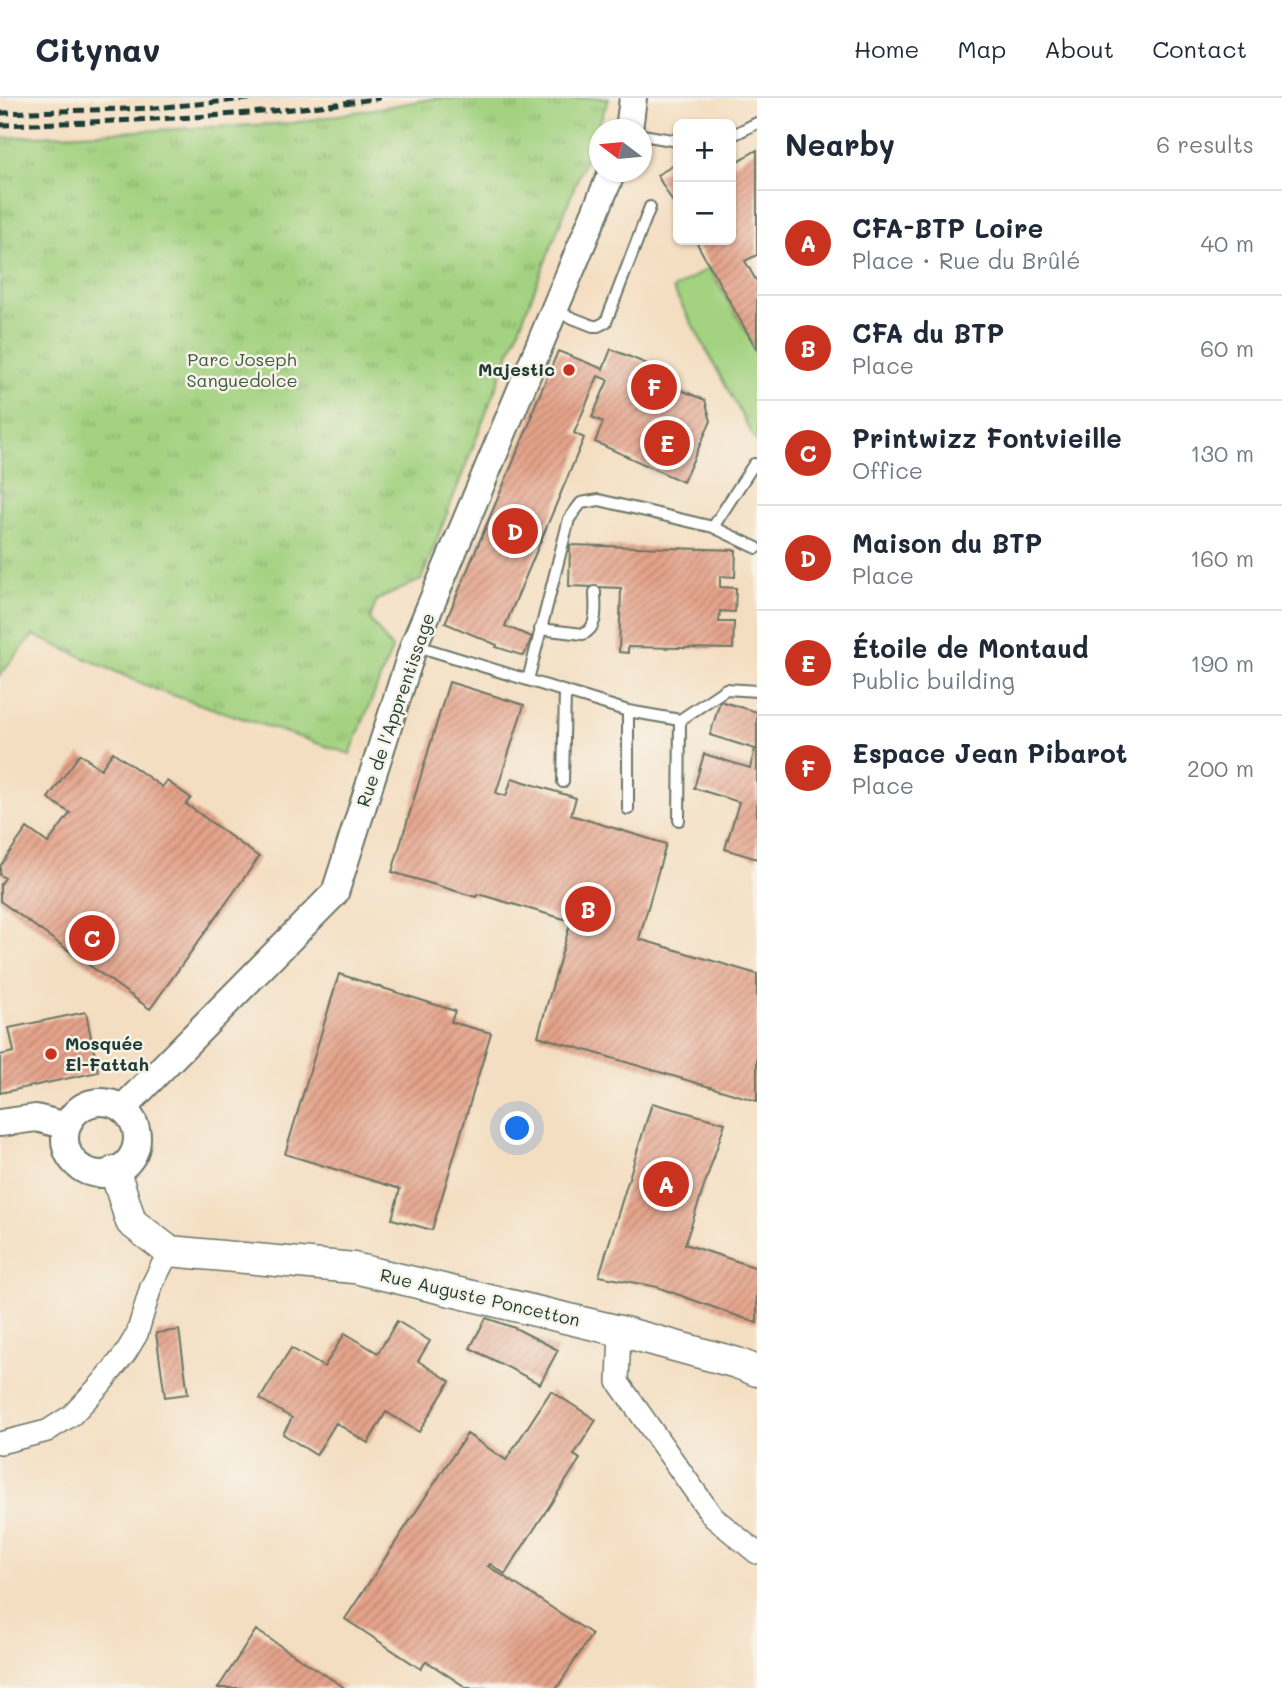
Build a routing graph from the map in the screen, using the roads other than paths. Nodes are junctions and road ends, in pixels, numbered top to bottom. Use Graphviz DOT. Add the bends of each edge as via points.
graph roads {
  1 [pos="633,98"];
  2 [pos="630,119"];
  3 [pos="757,123"];
  4 [pos="736,134"];
  5 [pos="652,137"];
  6 [pos="673,140"];
  7 [pos="608,182"];
  8 [pos="650,207"];
  9 [pos="555,311"];
  10 [pos="754,464"];
  11 [pos="713,527"];
  12 [pos="757,548"];
  13 [pos="595,592"];
  14 [pos="540,629"];
  15 [pos="414,645"];
  16 [pos="528,680"];
  17 [pos="757,691"];
  18 [pos="565,692"];
  19 [pos="628,711"];
  20 [pos="680,720"];
  21 [pos="563,782"];
  22 [pos="628,808"];
  23 [pos="679,820"];
  24 [pos="122,1109"];
  25 [pos="0,1123"];
  26 [pos="67,1126"];
  27 [pos="115,1171"];
  28 [pos="169,1251"];
  29 [pos="620,1331"];
  30 [pos="757,1371"];
  31 [pos="0,1443"];
  32 [pos="757,1553"];
  1 -- 2 [label="street"];
  3 -- 4 [label="lane"];
  5 -- 6 [label="lane"];
  7 -- 9 [label="street, Rue de l'Apprentissage"];
  8 -- 9 [label="lane" via="606,322 593,326"];
  9 -- 15 [label="street, Rue de l'Apprentissage"];
  10 -- 11 [label="lane"];
  11 -- 12 [label="lane"];
  11 -- 14 [label="lane" via="599,500 581,503 569,519"];
  13 -- 14 [label="lane" via="590,631"];
  14 -- 16 [label="lane"];
  15 -- 16 [label="lane"];
  15 -- 24 [label="street, Rue de l'Apprentissage" via="335,893"];
  16 -- 18 [label="lane"];
  17 -- 20 [label="lane" via="726,689"];
  18 -- 19 [label="lane"];
  18 -- 21 [label="lane"];
  19 -- 20 [label="lane"];
  19 -- 22 [label="lane"];
  20 -- 23 [label="lane"];
  24 -- 26 [label="street" via="113,1103 90,1104"];
  24 -- 27 [label="street" via="137,1137 131,1157"];
  25 -- 26 [label="street" via="36,1118"];
  26 -- 27 [label="street" via="65,1137 72,1160 92,1173"];
  27 -- 28 [label="main road" via="131,1222"];
  28 -- 29 [label="main road, Rue Auguste Poncetton" via="354,1268"];
  28 -- 31 [label="street" via="151,1287 137,1334 100,1384 72,1415 47,1431"];
  29 -- 30 [label="main road, Rue Auguste Poncetton"];
  29 -- 32 [label="street" via="618,1382 713,1517"];
}
